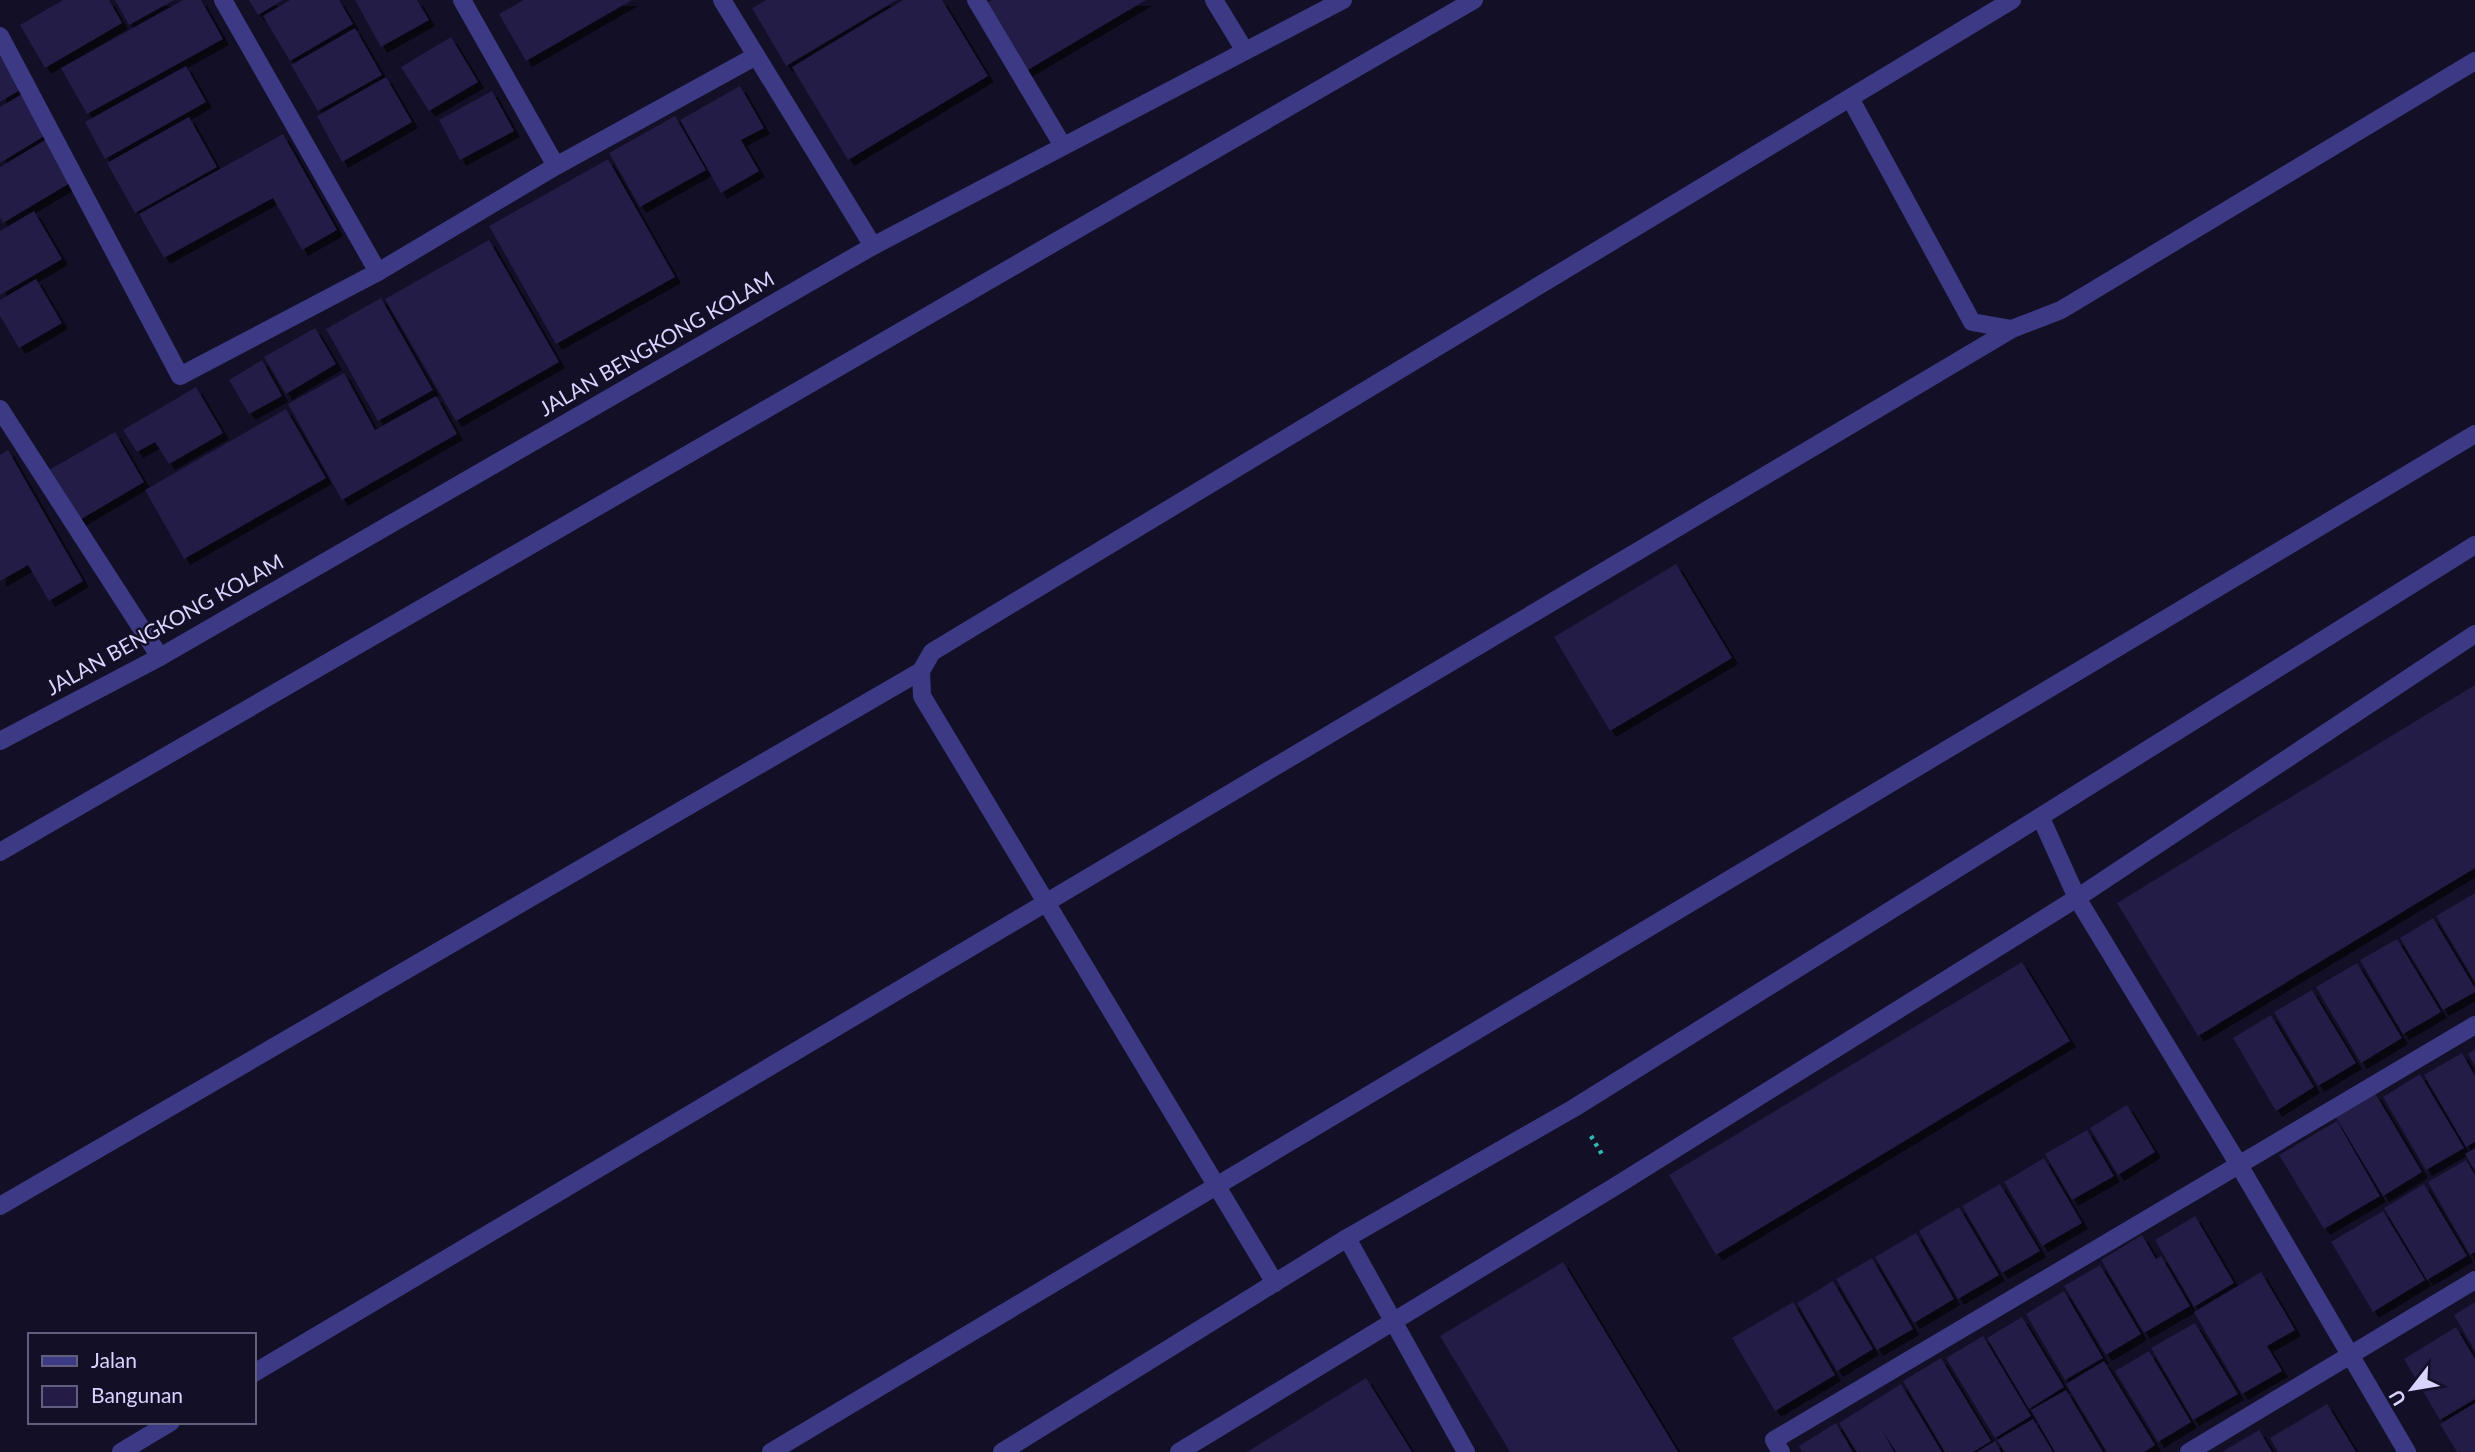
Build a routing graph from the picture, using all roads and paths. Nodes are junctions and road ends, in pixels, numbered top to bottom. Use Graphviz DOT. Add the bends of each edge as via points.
graph roads {
  1 [pos="223,0"];
  2 [pos="462,0"];
  3 [pos="722,0"];
  4 [pos="976,0"];
  5 [pos="1214,0"];
  6 [pos="1343,0"];
  7 [pos="1474,0"];
  8 [pos="2012,0"];
  9 [pos="0,36"];
  10 [pos="1245,51"];
  11 [pos="756,56"];
  12 [pos="2475,61"];
  13 [pos="1850,98"];
  14 [pos="1063,146"];
  15 [pos="556,166"];
  16 [pos="873,246"];
  17 [pos="378,272"];
  18 [pos="2012,329"];
  19 [pos="0,409"];
  20 [pos="2475,434"];
  21 [pos="2475,545"];
  22 [pos="2475,634"];
  23 [pos="160,657"];
  24 [pos="920,671"];
  25 [pos="0,741"];
  26 [pos="2041,818"];
  27 [pos="0,852"];
  28 [pos="2077,898"];
  29 [pos="1047,904"];
  30 [pos="2475,1025"];
  31 [pos="1574,1108"];
  32 [pos="2239,1165"];
  33 [pos="1619,1184"];
  34 [pos="1216,1185"];
  35 [pos="0,1206"];
  36 [pos="1347,1238"];
  37 [pos="2475,1280"];
  38 [pos="1275,1283"];
  39 [pos="1392,1321"];
  40 [pos="2350,1357"];
  41 [pos="256,1372"];
  42 [pos="168,1424"];
  43 [pos="121,1452"];
  44 [pos="771,1452"];
  45 [pos="1002,1452"];
  46 [pos="1179,1452"];
  47 [pos="1466,1452"];
  48 [pos="1781,1452"];
  49 [pos="2189,1452"];
  50 [pos="2407,1452"];
  1 -- 17 [label="street"];
  2 -- 15 [label="street"];
  3 -- 11 [label="street"];
  4 -- 14 [label="street"];
  5 -- 10 [label="street"];
  6 -- 10 [label="street, JALAN BENGKONG KOLAM"];
  7 -- 27 [label="street"];
  8 -- 13 [label="street"];
  9 -- 17 [label="street" via="180,376"];
  10 -- 14 [label="street, JALAN BENGKONG KOLAM"];
  11 -- 15 [label="street"];
  11 -- 16 [label="street"];
  12 -- 18 [label="street" via="2061,310"];
  13 -- 18 [label="street" via="1972,322"];
  13 -- 24 [label="street" via="932,652"];
  14 -- 16 [label="street, JALAN BENGKONG KOLAM"];
  15 -- 17 [label="street"];
  16 -- 23 [label="street, JALAN BENGKONG KOLAM"];
  18 -- 29 [label="street"];
  19 -- 23 [label="street"];
  20 -- 34 [label="street"];
  21 -- 26 [label="street"];
  22 -- 28 [label="street"];
  23 -- 25 [label="street, JALAN BENGKONG KOLAM"];
  24 -- 29 [label="street" via="922,696"];
  24 -- 35 [label="street"];
  26 -- 28 [label="street"];
  26 -- 31 [label="street"];
  28 -- 32 [label="street"];
  28 -- 33 [label="street"];
  29 -- 34 [label="street"];
  29 -- 41 [label="street"];
  30 -- 32 [label="street"];
  31 -- 33 [label="path"];
  31 -- 36 [label="street"];
  32 -- 40 [label="street"];
  32 -- 48 [label="street" via="1774,1440"];
  33 -- 39 [label="street"];
  34 -- 38 [label="street"];
  34 -- 44 [label="street"];
  36 -- 38 [label="street"];
  36 -- 39 [label="street"];
  37 -- 40 [label="street"];
  38 -- 45 [label="street"];
  39 -- 46 [label="street"];
  39 -- 47 [label="street"];
  40 -- 49 [label="street"];
  40 -- 50 [label="street"];
  42 -- 43 [label="street"];
}
